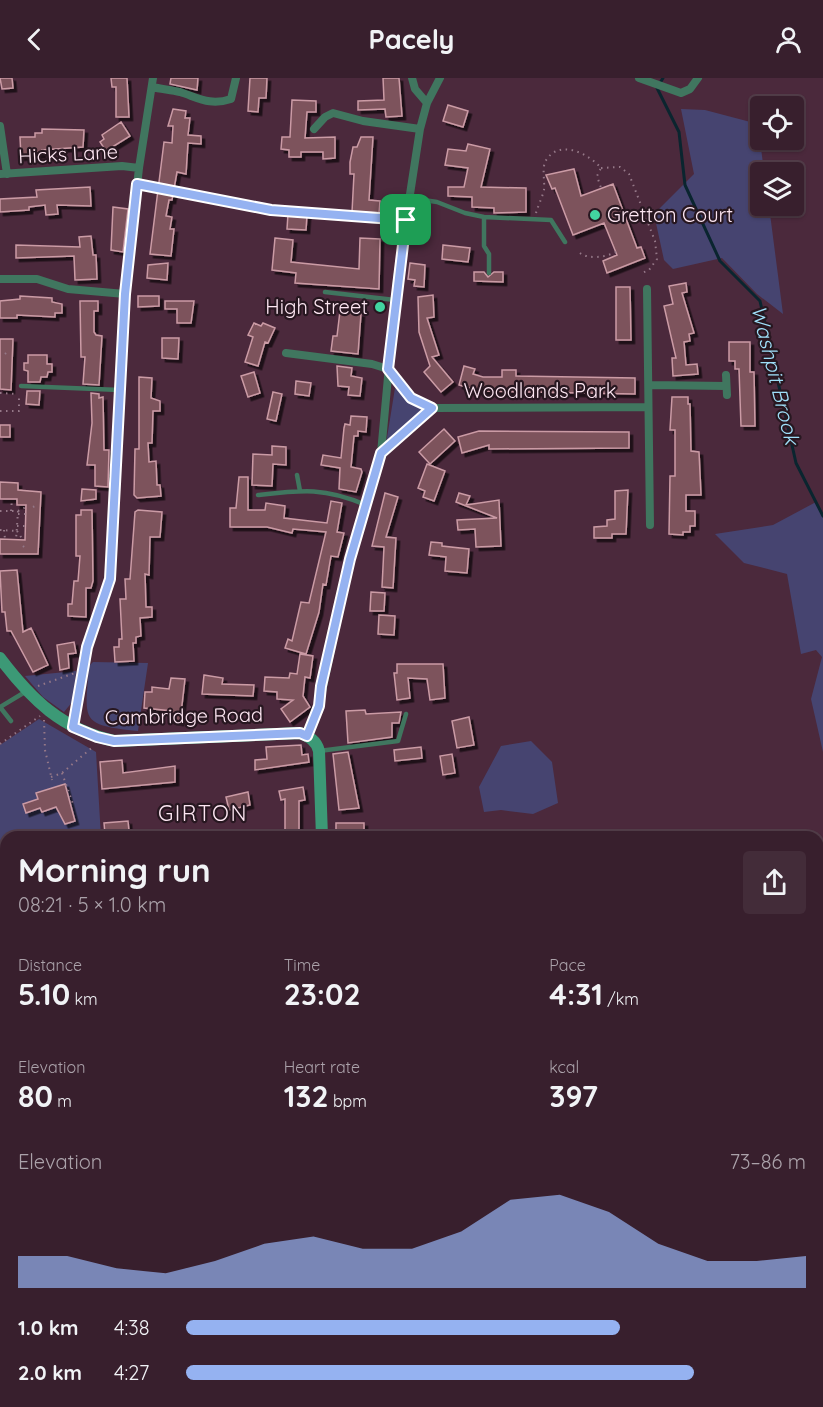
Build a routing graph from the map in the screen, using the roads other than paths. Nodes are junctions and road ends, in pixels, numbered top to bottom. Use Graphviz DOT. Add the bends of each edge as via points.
graph roads {
  1 [pos="236,78"];
  2 [pos="412,78"];
  3 [pos="440,78"];
  4 [pos="639,78"];
  5 [pos="698,78"];
  6 [pos="152,83"];
  7 [pos="427,103"];
  8 [pos="0,126"];
  9 [pos="314,129"];
  10 [pos="420,129"];
  11 [pos="139,168"];
  12 [pos="4,174"];
  13 [pos="410,198"];
  14 [pos="484,217"];
  15 [pos="565,242"];
  16 [pos="489,273"];
  17 [pos="0,279"];
  18 [pos="647,289"];
  19 [pos="325,292"];
  20 [pos="125,294"];
  21 [pos="395,300"];
  22 [pos="286,353"];
  23 [pos="388,369"];
  24 [pos="726,375"];
  25 [pos="649,385"];
  26 [pos="21,386"];
  27 [pos="121,390"];
  28 [pos="648,407"];
  29 [pos="432,408"];
  30 [pos="381,453"];
  31 [pos="297,476"];
  32 [pos="300,490"];
  33 [pos="258,495"];
  34 [pos="366,505"];
  35 [pos="650,525"];
  36 [pos="0,658"];
  37 [pos="29,690"];
  38 [pos="0,707"];
  39 [pos="406,714"];
  40 [pos="11,721"];
  41 [pos="73,727"];
  42 [pos="307,736"];
  43 [pos="319,751"];
  44 [pos="322,831"];
  1 -- 6 [label="street" via="231,99 219,103"];
  2 -- 7 [label="street" via="415,89"];
  3 -- 7 [label="street"];
  4 -- 5 [label="street" via="681,93"];
  6 -- 11 [label="street"];
  7 -- 10 [label="street"];
  8 -- 12 [label="street"];
  9 -- 10 [label="street" via="333,113"];
  10 -- 13 [label="street"];
  11 -- 12 [label="street, Hicks Lane"];
  11 -- 20 [label="street"];
  13 -- 14 [label="lane"];
  13 -- 21 [label="street"];
  14 -- 15 [label="lane" via="551,220"];
  14 -- 16 [label="lane"];
  17 -- 20 [label="street" via="37,279 68,289"];
  18 -- 25 [label="street"];
  19 -- 21 [label="lane"];
  20 -- 27 [label="street"];
  21 -- 23 [label="street"];
  22 -- 23 [label="street"];
  23 -- 29 [label="street" via="411,398"];
  23 -- 30 [label="street"];
  24 -- 25 [label="street" via="726,390"];
  25 -- 28 [label="street"];
  26 -- 27 [label="lane"];
  27 -- 41 [label="street" via="110,579 87,647"];
  28 -- 29 [label="street, Woodlands Park"];
  28 -- 35 [label="street"];
  29 -- 30 [label="street"];
  30 -- 34 [label="street"];
  31 -- 32 [label="lane"];
  32 -- 33 [label="lane"];
  32 -- 34 [label="lane" via="339,493"];
  34 -- 42 [label="street" via="350,559 319,706"];
  36 -- 37 [label="street, Cambridge Road"];
  37 -- 38 [label="lane"];
  37 -- 41 [label="street, Cambridge Road"];
  38 -- 40 [label="lane"];
  39 -- 43 [label="lane" via="399,741"];
  41 -- 42 [label="street, Cambridge Road" via="114,741 300,733"];
  42 -- 43 [label="street" via="315,741"];
  43 -- 44 [label="street"];
}
